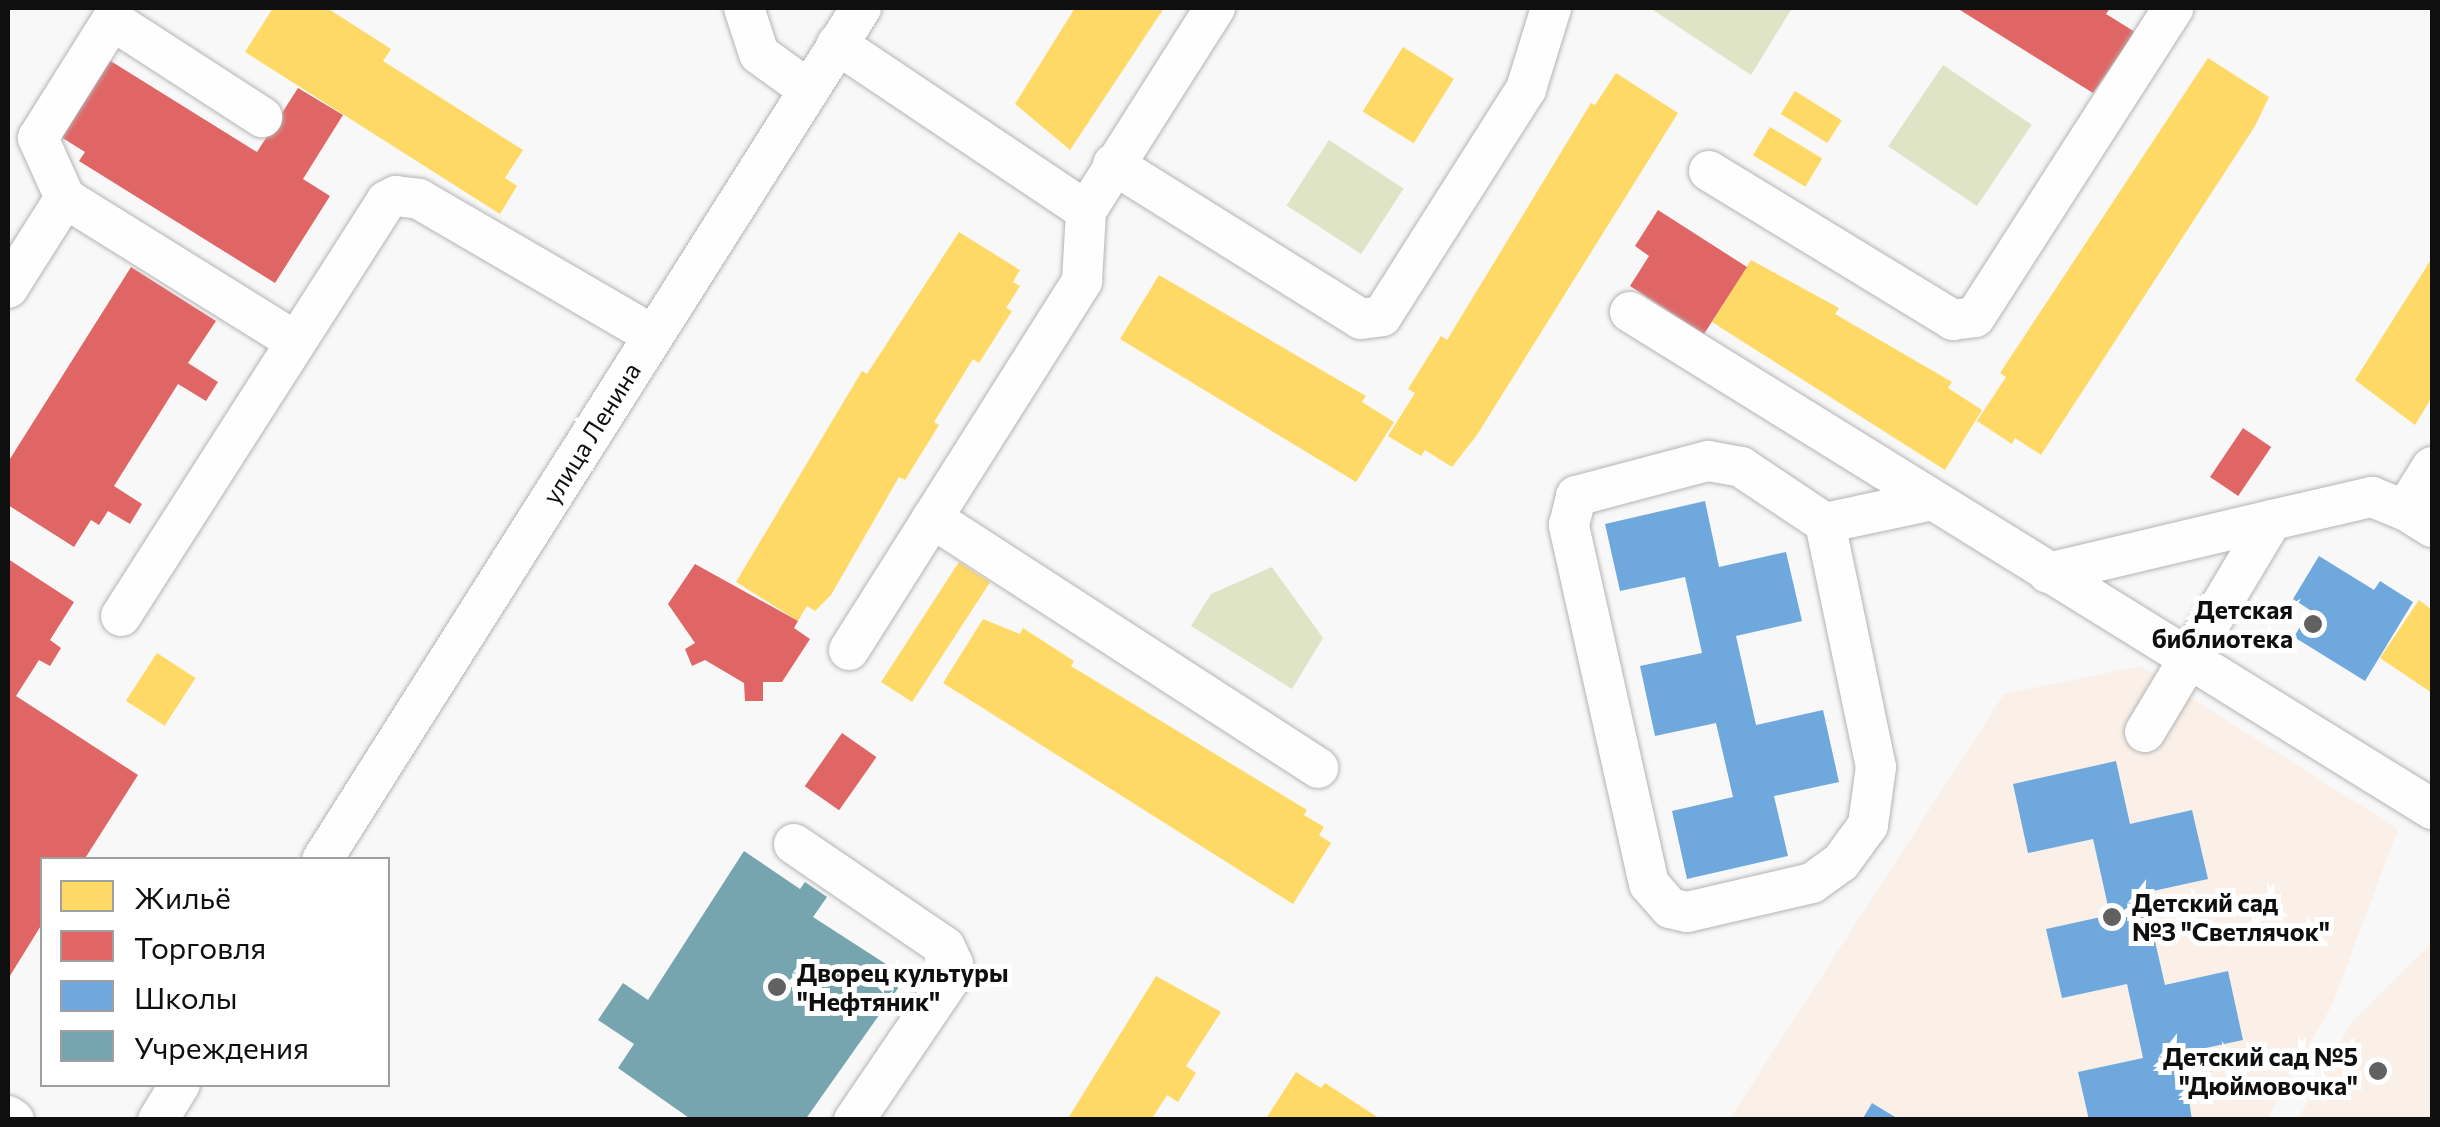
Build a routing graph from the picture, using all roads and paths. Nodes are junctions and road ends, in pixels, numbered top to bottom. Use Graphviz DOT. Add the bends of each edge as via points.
graph roads {
  1 [pos="744,8"];
  2 [pos="860,8"];
  3 [pos="1214,8"];
  4 [pos="1551,8"];
  5 [pos="2172,8"];
  6 [pos="837,44"];
  7 [pos="809,90"];
  8 [pos="262,117"];
  9 [pos="1113,164"];
  10 [pos="1709,171"];
  11 [pos="65,198"];
  12 [pos="1086,210"];
  13 [pos="8,288"];
  14 [pos="1630,312"];
  15 [pos="653,335"];
  16 [pos="296,342"];
  17 [pos="2432,467"];
  18 [pos="1932,500"];
  19 [pos="932,518"];
  20 [pos="2419,519"];
  21 [pos="2272,520"];
  22 [pos="1826,523"];
  23 [pos="2048,573"];
  24 [pos="121,616"];
  25 [pos="849,650"];
  26 [pos="2189,658"];
  27 [pos="2145,732"];
  28 [pos="1318,768"];
  29 [pos="2432,810"];
  30 [pos="794,844"];
  31 [pos="324,857"];
  32 [pos="178,1087"];
  33 [pos="158,1120"];
  34 [pos="854,1120"];
  1 -- 7 [label="street" via="759,54"];
  2 -- 6 [label="street, улица Ленина"];
  3 -- 9 [label="street"];
  4 -- 9 [label="street" via="1526,89 1382,316 1361,320"];
  5 -- 10 [label="street" via="1975,317 1952,320"];
  6 -- 7 [label="street, улица Ленина"];
  6 -- 12 [label="street"];
  7 -- 15 [label="street, улица Ленина"];
  8 -- 11 [label="street" via="112,20 38,138"];
  9 -- 12 [label="street"];
  11 -- 13 [label="street"];
  11 -- 16 [label="street"];
  12 -- 19 [label="street" via="1082,281"];
  14 -- 18 [label="street"];
  15 -- 16 [label="street" via="406,195 386,201"];
  15 -- 31 [label="street, улица Ленина"];
  16 -- 24 [label="street"];
  17 -- 20 [label="street"];
  18 -- 22 [label="street"];
  18 -- 23 [label="street"];
  19 -- 25 [label="street"];
  19 -- 28 [label="street"];
  20 -- 21 [label="street" via="2372,497"];
  21 -- 23 [label="street"];
  21 -- 26 [label="street"];
  22 -- 22 [label="street" via="1726,462 1588,488 1568,510 1650,884 1670,908 1687,912 1812,884 1841,862 1868,825 1876,767"];
  23 -- 26 [label="street"];
  26 -- 27 [label="street"];
  26 -- 29 [label="street"];
  30 -- 34 [label="street" via="944,947 954,964 950,980"];
  32 -- 33 [label="street"];
}
